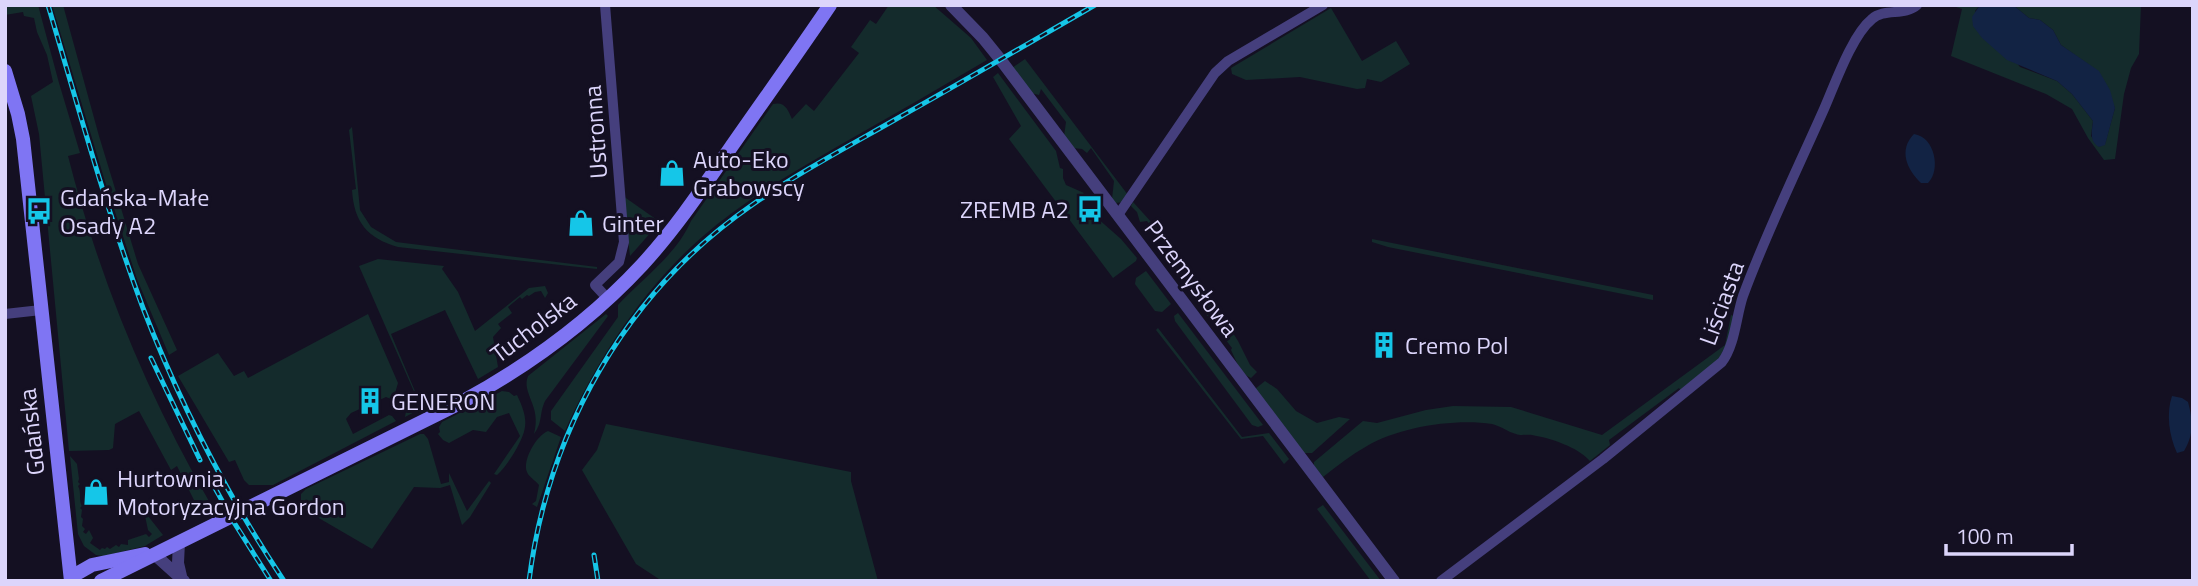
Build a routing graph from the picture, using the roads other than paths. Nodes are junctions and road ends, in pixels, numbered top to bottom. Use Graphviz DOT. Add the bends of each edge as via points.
graph roads {
  1 [pos="605,5"];
  2 [pos="830,5"];
  3 [pos="951,5"];
  4 [pos="1323,5"];
  5 [pos="1917,5"];
  6 [pos="5,71"];
  7 [pos="10,99"];
  8 [pos="1118,215"];
  9 [pos="608,299"];
  10 [pos="41,310"];
  11 [pos="5,314"];
  12 [pos="179,542"];
  13 [pos="68,551"];
  14 [pos="154,554"];
  15 [pos="92,565"];
  16 [pos="182,578"];
  17 [pos="71,579"];
  18 [pos="86,581"];
  19 [pos="101,581"];
  20 [pos="1394,581"];
  21 [pos="1441,581"];
  1 -- 9 [label="street, Ustronna" via="624,242 619,262 594,285"];
  2 -- 9 [label="main road, Tucholska" via="677,224"];
  3 -- 8 [label="street, Przemysłowa" via="983,38"];
  4 -- 8 [label="street" via="1228,61 1215,74"];
  5 -- 21 [label="street, Liściasta" via="1873,18 1856,41 1746,289 1722,362"];
  6 -- 7 [label="main road, Gdańska"];
  7 -- 10 [label="main road, Gdańska" via="23,139"];
  8 -- 20 [label="street, Przemysłowa"];
  9 -- 12 [label="main road, Tucholska" via="495,384"];
  10 -- 11 [label="street"];
  10 -- 13 [label="main road, Gdańska"];
  12 -- 14 [label="main road, Tucholska"];
  12 -- 16 [label="street"];
  13 -- 15 [label="main road"];
  13 -- 17 [label="main road, Gdańska"];
  14 -- 15 [label="main road, Tucholska"];
  14 -- 16 [label="street"];
  14 -- 19 [label="main road, Tucholska"];
  15 -- 17 [label="main road, Tucholska"];
  17 -- 18 [label="main road"];
}
